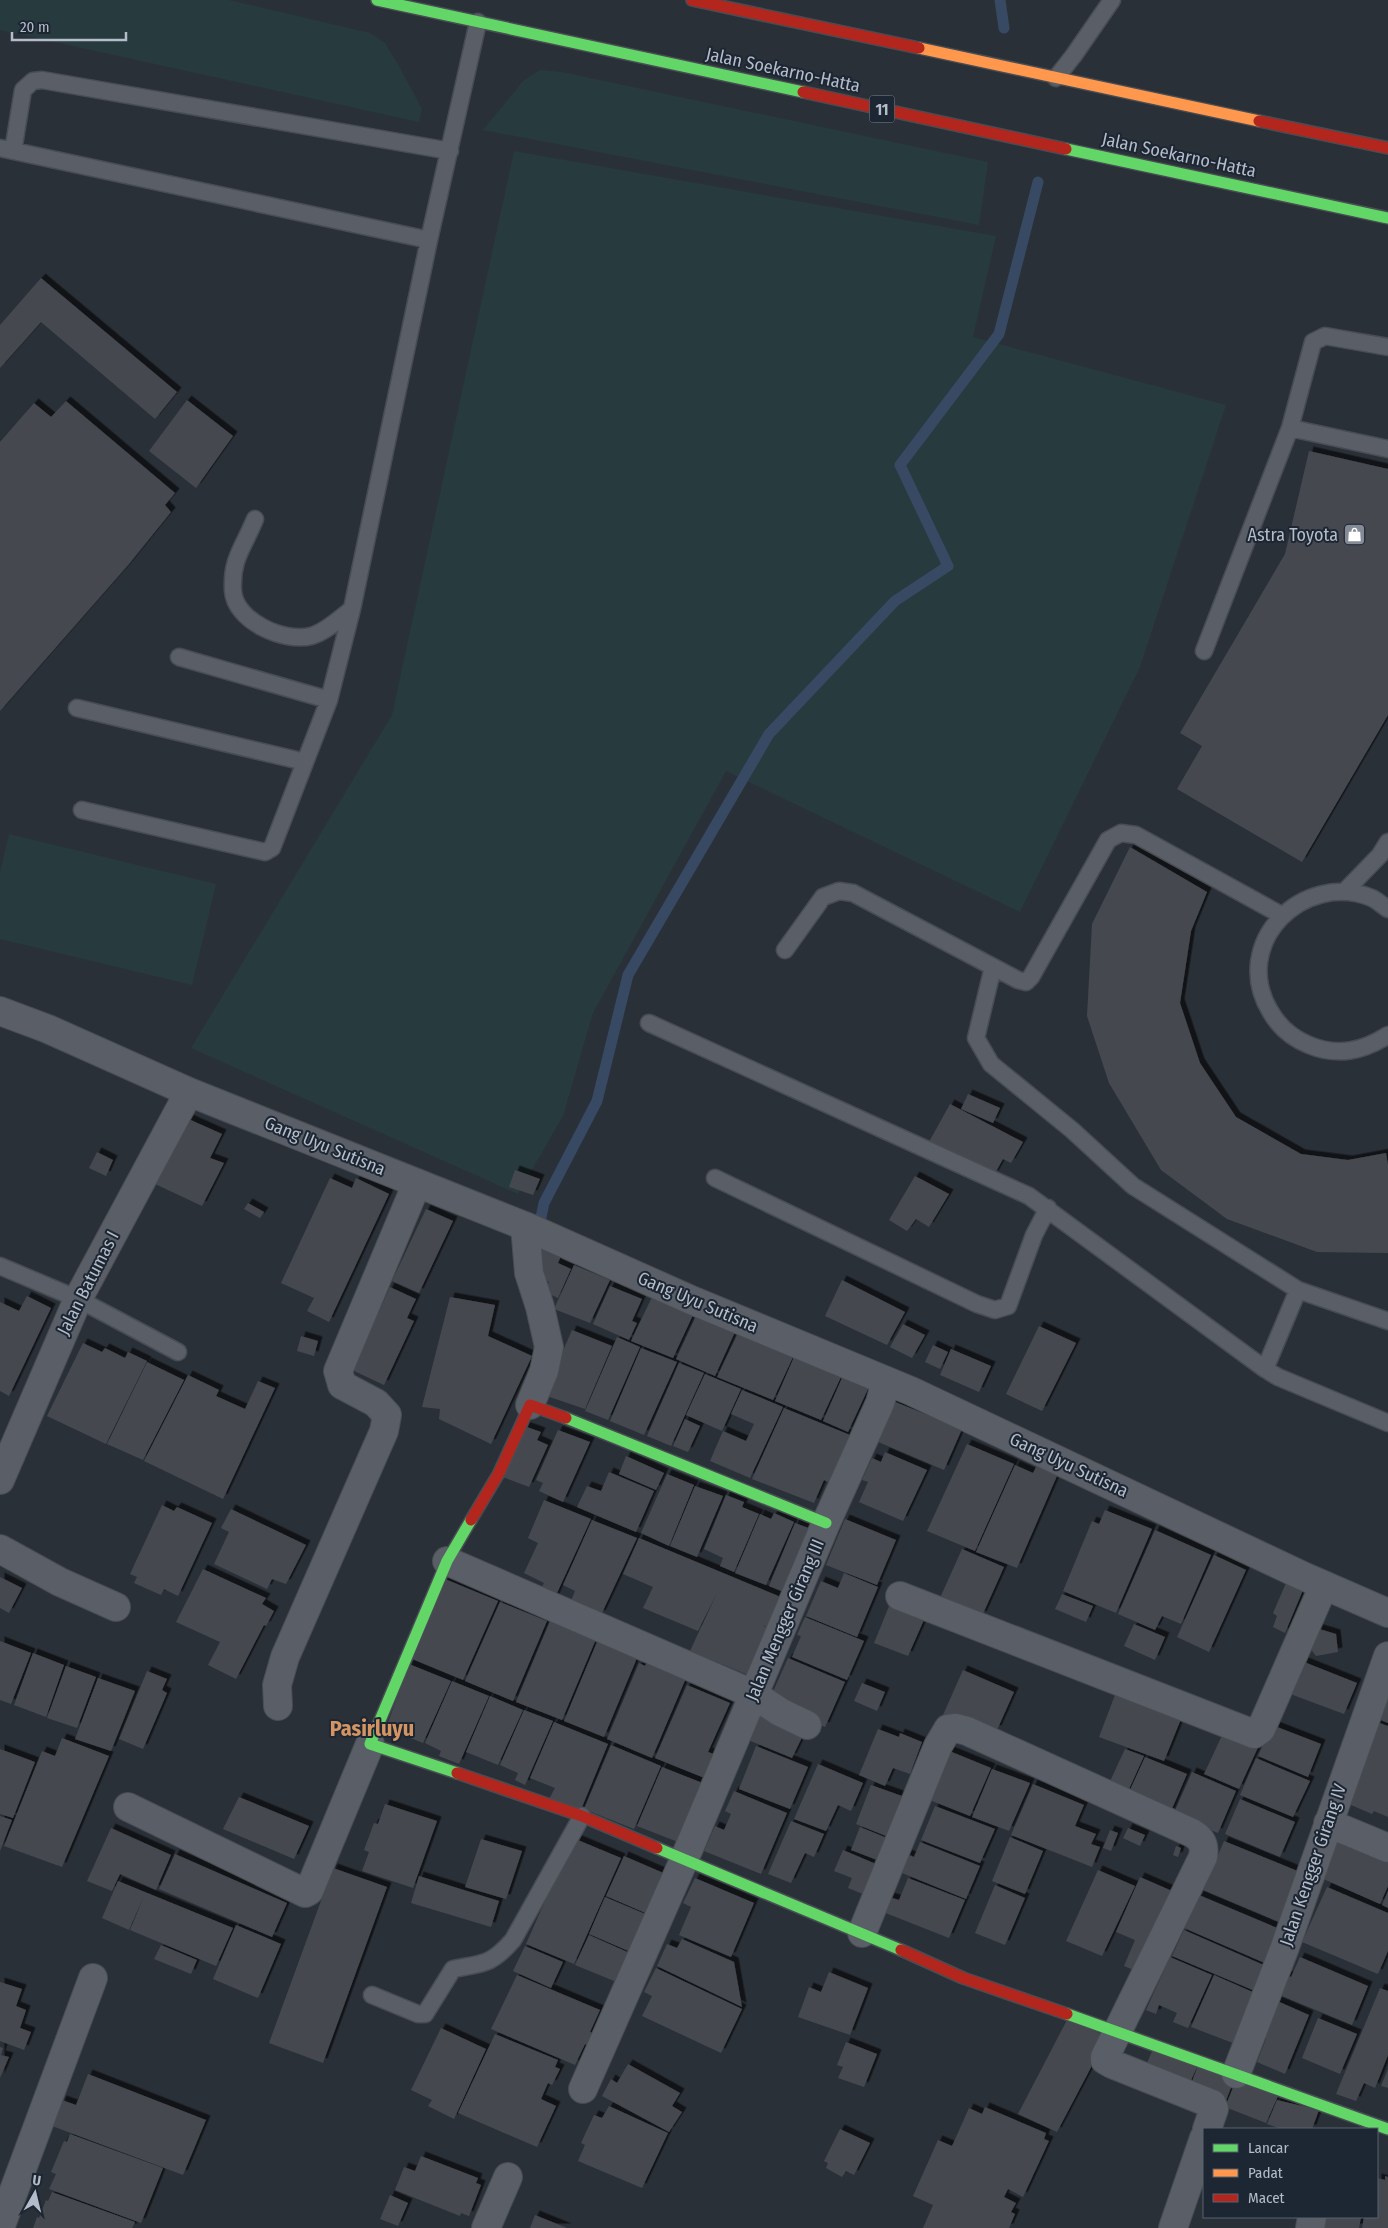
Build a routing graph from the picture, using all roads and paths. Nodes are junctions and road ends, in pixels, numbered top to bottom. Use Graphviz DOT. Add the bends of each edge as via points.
graph roads {
  1 [pos="377,0"];
  2 [pos="692,0"];
  3 [pos="1112,0"];
  4 [pos="478,22"];
  5 [pos="1056,78"];
  6 [pos="1388,148"];
  7 [pos="7,150"];
  8 [pos="450,151"];
  9 [pos="1388,218"];
  10 [pos="429,240"];
  11 [pos="1388,347"];
  12 [pos="1290,428"];
  13 [pos="1388,449"];
  14 [pos="255,520"];
  15 [pos="352,609"];
  16 [pos="1204,651"];
  17 [pos="179,657"];
  18 [pos="329,700"];
  19 [pos="77,708"];
  20 [pos="305,762"];
  21 [pos="82,810"];
  22 [pos="1388,842"];
  23 [pos="1344,892"];
  24 [pos="1388,909"];
  25 [pos="1283,916"];
  26 [pos="785,950"];
  27 [pos="993,967"];
  28 [pos="0,1010"];
  29 [pos="649,1023"];
  30 [pos="1388,1035"];
  31 [pos="189,1092"];
  32 [pos="715,1178"];
  33 [pos="417,1183"];
  34 [pos="1048,1208"];
  35 [pos="534,1230"];
  36 [pos="0,1266"];
  37 [pos="1298,1290"];
  38 [pos="78,1299"];
  39 [pos="1388,1321"];
  40 [pos="178,1352"];
  41 [pos="1265,1369"];
  42 [pos="886,1381"];
  43 [pos="530,1405"];
  44 [pos="1388,1423"];
  45 [pos="0,1480"];
  46 [pos="826,1523"];
  47 [pos="0,1549"];
  48 [pos="447,1561"];
  49 [pos="1324,1585"];
  50 [pos="900,1596"];
  51 [pos="116,1607"];
  52 [pos="1388,1613"];
  53 [pos="1388,1656"];
  54 [pos="753,1694"];
  55 [pos="278,1706"];
  56 [pos="807,1725"];
  57 [pos="370,1744"];
  58 [pos="128,1807"];
  59 [pos="582,1816"];
  60 [pos="1328,1823"];
  61 [pos="1388,1848"];
  62 [pos="684,1860"];
  63 [pos="862,1933"];
  64 [pos="93,1978"];
  65 [pos="372,1995"];
  66 [pos="1117,2031"];
  67 [pos="1236,2074"];
  68 [pos="584,2088"];
  69 [pos="1340,2121"];
  70 [pos="1207,2128"];
  71 [pos="1388,2129"];
  72 [pos="1203,2141"];
  73 [pos="508,2178"];
  74 [pos="0,2228"];
  75 [pos="486,2228"];
  76 [pos="1173,2228"];
  1 -- 4 [label="main road, Jalan Soekarno-Hatta / 11"];
  2 -- 5 [label="main road"];
  3 -- 5 [label="lane"];
  4 -- 8 [label="lane"];
  4 -- 9 [label="main road, Jalan Soekarno-Hatta / 11"];
  5 -- 6 [label="main road"];
  7 -- 8 [label="lane" via="23,90 33,81 42,80"];
  7 -- 10 [label="lane"];
  8 -- 10 [label="lane"];
  10 -- 15 [label="lane"];
  11 -- 12 [label="lane" via="1325,336 1313,342"];
  12 -- 13 [label="lane"];
  12 -- 16 [label="lane"];
  14 -- 15 [label="lane" via="238,553 233,572 233,593 240,612 265,629 287,636 310,636"];
  15 -- 18 [label="lane"];
  17 -- 18 [label="lane"];
  18 -- 20 [label="lane"];
  19 -- 20 [label="lane"];
  20 -- 21 [label="lane" via="273,846 265,852"];
  22 -- 23 [label="lane"];
  23 -- 24 [label="lane" via="1373,899"];
  23 -- 25 [label="lane" via="1317,894 1292,906"];
  25 -- 27 [label="lane" via="1136,836 1120,833 1108,840 1031,977 1026,982"];
  25 -- 30 [label="lane" via="1273,926 1261,950 1258,977 1264,1002 1277,1023 1296,1040 1320,1050 1345,1052 1370,1047"];
  26 -- 27 [label="lane" via="822,897 839,891 854,894"];
  27 -- 37 [label="lane" via="976,1038 991,1064 1072,1130 1133,1186"];
  28 -- 31 [label="street, Gang Uyu Sutisna"];
  29 -- 34 [label="lane" via="1029,1196"];
  31 -- 33 [label="street, Gang Uyu Sutisna"];
  31 -- 38 [label="street, Jalan Batumas I"];
  32 -- 34 [label="lane" via="995,1310 1008,1306 1034,1235"];
  33 -- 35 [label="street, Gang Uyu Sutisna"];
  33 -- 55 [label="street" via="338,1371 342,1385 376,1403 387,1415 384,1431 285,1657 277,1685"];
  34 -- 41 [label="lane"];
  35 -- 42 [label="street, Gang Uyu Sutisna"];
  35 -- 43 [label="street" via="529,1273 549,1347 544,1371"];
  36 -- 38 [label="lane"];
  37 -- 39 [label="lane"];
  37 -- 41 [label="lane"];
  38 -- 40 [label="lane"];
  38 -- 45 [label="street, Jalan Batumas I"];
  41 -- 44 [label="lane"];
  42 -- 46 [label="street, Jalan Mengger Girang III" via="880,1403"];
  42 -- 49 [label="street, Gang Uyu Sutisna"];
  43 -- 46 [label="main road"];
  43 -- 48 [label="main road" via="499,1474"];
  46 -- 54 [label="street, Jalan Mengger Girang III"];
  47 -- 51 [label="street" via="60,1582"];
  48 -- 54 [label="street"];
  48 -- 57 [label="main road"];
  49 -- 50 [label="street" via="1261,1729 1254,1734"];
  49 -- 52 [label="street, Gang Uyu Sutisna"];
  53 -- 60 [label="street, Jalan Kengger Girang IV"];
  54 -- 56 [label="street"];
  54 -- 62 [label="street, Jalan Mengger Girang III"];
  57 -- 58 [label="street" via="309,1891 305,1893"];
  57 -- 59 [label="main road"];
  59 -- 62 [label="main road"];
  59 -- 65 [label="lane" via="513,1940 499,1956 485,1963 453,1969 425,2014"];
  60 -- 61 [label="street"];
  60 -- 67 [label="street, Jalan Kengger Girang IV"];
  62 -- 63 [label="main road"];
  62 -- 68 [label="street, Jalan Mengger Girang III"];
  63 -- 66 [label="main road" via="963,1978"];
  63 -- 66 [label="street" via="943,1736 956,1728 967,1731 1200,1838 1204,1847 1203,1857"];
  64 -- 74 [label="street"];
  66 -- 67 [label="main road"];
  66 -- 70 [label="street" via="1105,2060 1212,2104 1214,2109"];
  67 -- 69 [label="main road"];
  69 -- 71 [label="main road"];
  72 -- 76 [label="street"];
  73 -- 75 [label="street"];
}
